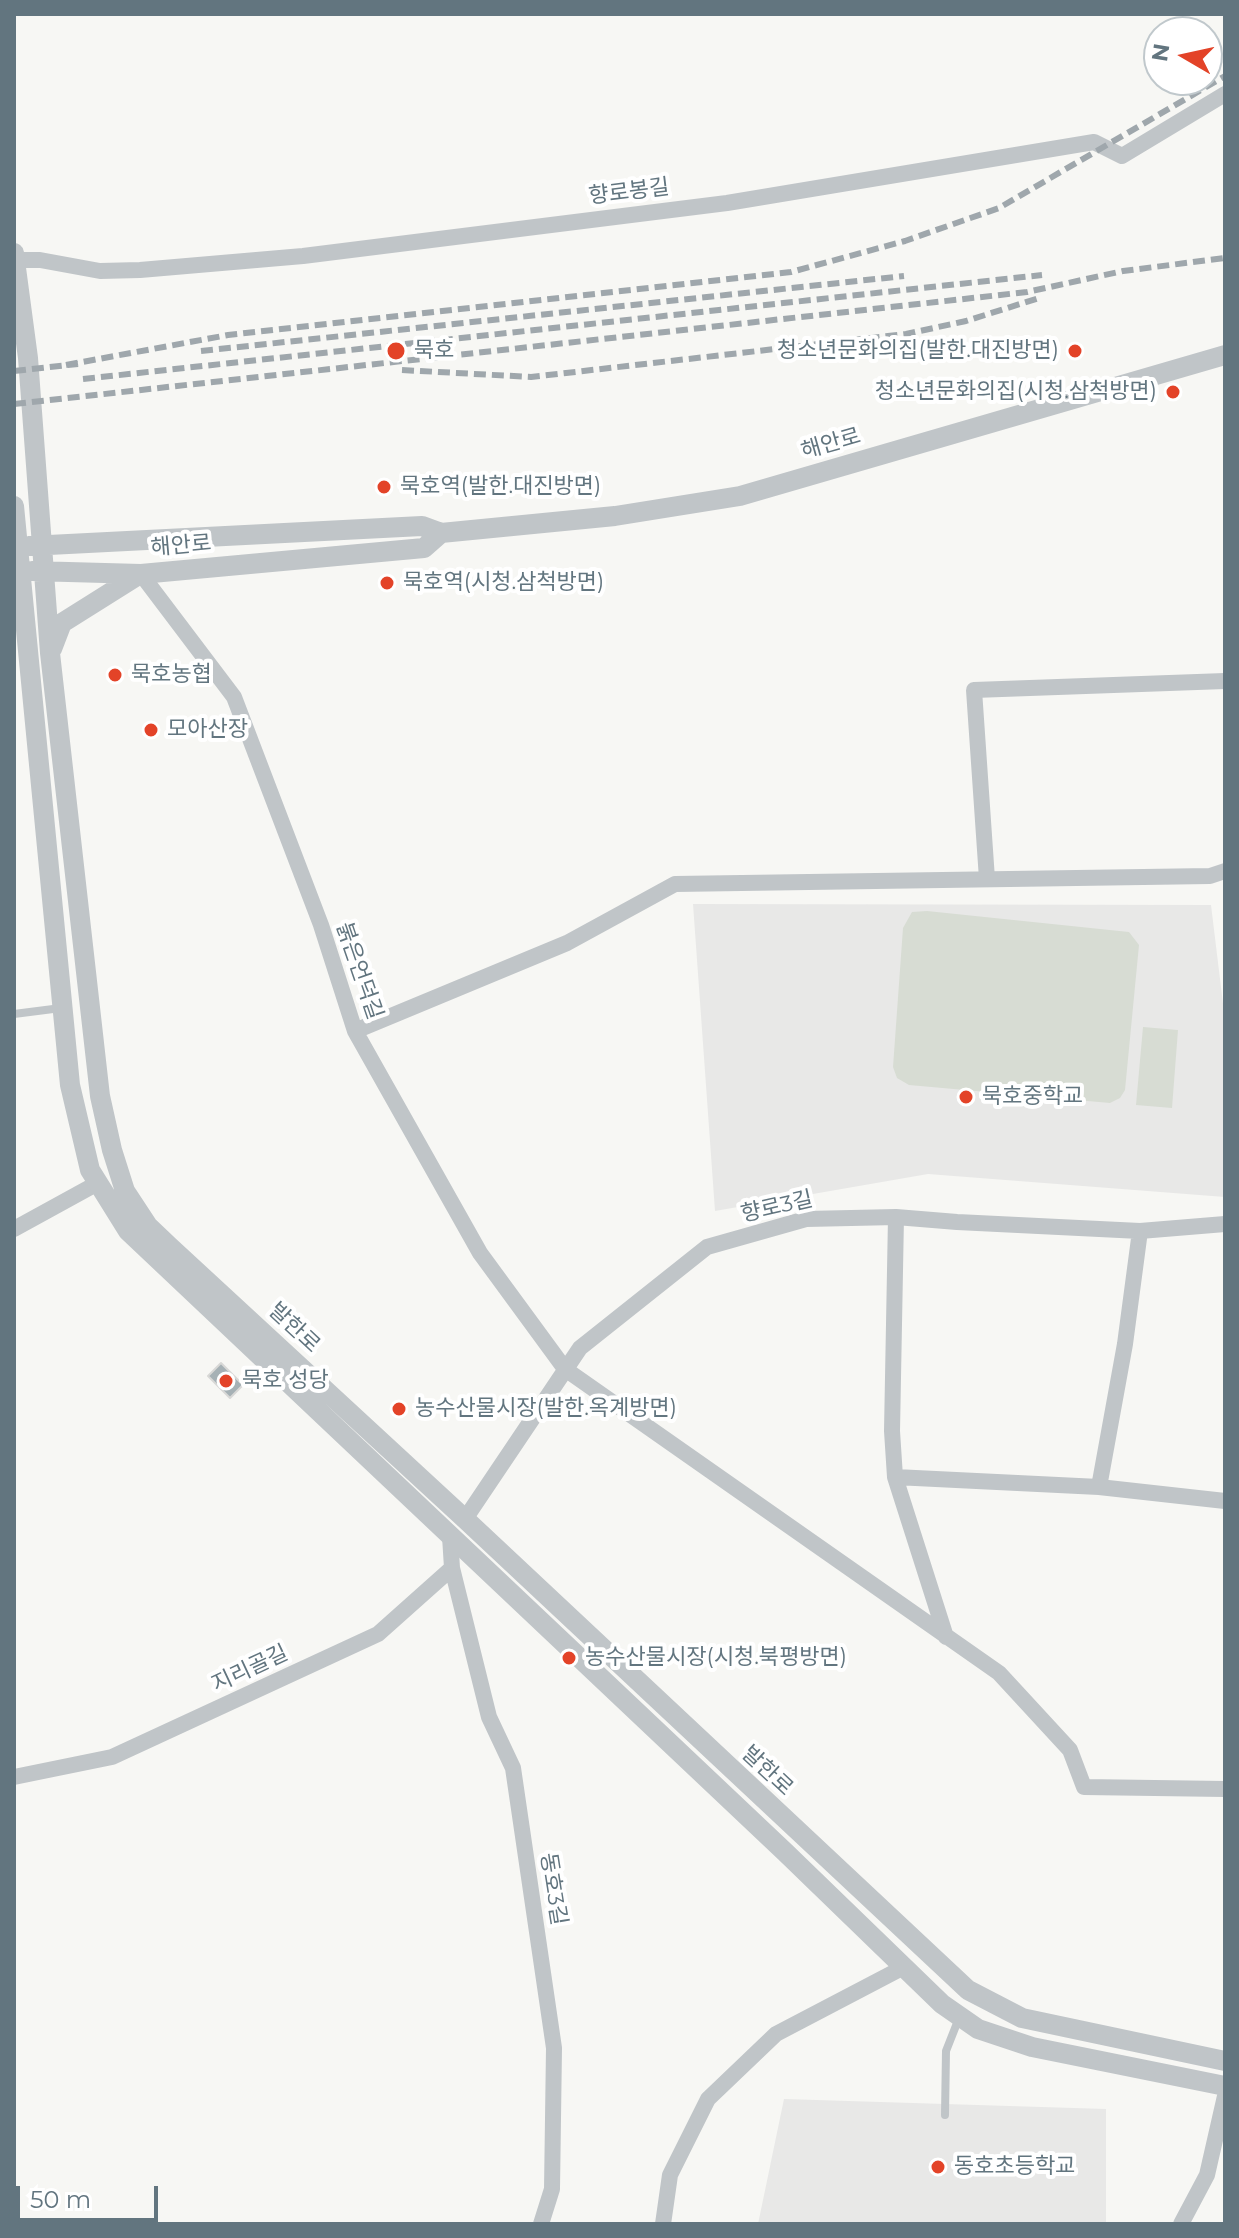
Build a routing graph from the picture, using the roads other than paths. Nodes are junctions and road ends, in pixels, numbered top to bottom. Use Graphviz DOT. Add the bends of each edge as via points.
graph roads {
  1 [pos="1225,94"];
  2 [pos="15,256"];
  3 [pos="1225,355"];
  4 [pos="14,506"];
  5 [pos="441,533"];
  6 [pos="42,546"];
  7 [pos="16,547"];
  8 [pos="17,571"];
  9 [pos="43,571"];
  10 [pos="141,574"];
  11 [pos="50,653"];
  12 [pos="1225,681"];
  13 [pos="1225,871"];
  14 [pos="987,879"];
  15 [pos="62,1008"];
  16 [pos="14,1014"];
  17 [pos="355,1031"];
  18 [pos="118,1173"];
  19 [pos="96,1184"];
  20 [pos="896,1217"];
  21 [pos="1225,1224"];
  22 [pos="14,1229"];
  23 [pos="1140,1231"];
  24 [pos="565,1369"];
  25 [pos="895,1477"];
  26 [pos="1099,1487"];
  27 [pos="1225,1501"];
  28 [pos="465,1519"];
  29 [pos="450,1536"];
  30 [pos="452,1568"];
  31 [pos="946,1637"];
  32 [pos="14,1777"];
  33 [pos="1225,1789"];
  34 [pos="927,1954"];
  35 [pos="904,1967"];
  36 [pos="960,2017"];
  37 [pos="1225,2061"];
  38 [pos="1225,2086"];
  39 [pos="1225,2096"];
  40 [pos="945,2115"];
  41 [pos="541,2224"];
  42 [pos="663,2224"];
  43 [pos="1181,2224"];
  1 -- 2 [label="street, 향로봉길" via="1122,156 1094,142 727,203 289,257 100,271"];
  2 -- 6 [label="street, 발한로"];
  3 -- 5 [label="street, 해안로" via="740,496 615,516"];
  4 -- 7 [label="street, 발한로"];
  5 -- 6 [label="street, 해안로" via="422,526"];
  5 -- 10 [label="street, 해안로" via="424,548"];
  6 -- 7 [label="street, 해안로"];
  6 -- 9 [label="street, 발한로"];
  7 -- 8 [label="street, 발한로"];
  8 -- 9 [label="street, 해안로"];
  8 -- 15 [label="street, 발한로"];
  9 -- 10 [label="street, 해안로"];
  9 -- 11 [label="street, 발한로"];
  10 -- 11 [label="street" via="62,623"];
  10 -- 17 [label="street, 붉은언덕길" via="234,697 321,925"];
  11 -- 18 [label="street, 발한로" via="100,1096"];
  12 -- 14 [label="street" via="974,690"];
  13 -- 14 [label="street" via="1210,876"];
  14 -- 17 [label="street" via="675,884 567,943"];
  15 -- 16 [label="lane"];
  15 -- 19 [label="street, 발한로" via="70,1085"];
  17 -- 24 [label="street, 붉은언덕길" via="480,1253"];
  18 -- 19 [label="street"];
  18 -- 28 [label="street, 발한로" via="148,1226"];
  19 -- 22 [label="street"];
  19 -- 29 [label="street, 발한로" via="128,1231"];
  20 -- 23 [label="street, 향로3길"];
  20 -- 24 [label="street, 향로3길" via="806,1219 707,1247 580,1348"];
  20 -- 25 [label="street"];
  21 -- 23 [label="street, 향로3길"];
  23 -- 26 [label="street"];
  24 -- 28 [label="street, 향로3길"];
  24 -- 31 [label="street, 붉은언덕길"];
  25 -- 26 [label="street"];
  25 -- 31 [label="street"];
  26 -- 27 [label="street"];
  28 -- 29 [label="street"];
  28 -- 34 [label="street, 발한로"];
  29 -- 30 [label="street"];
  29 -- 35 [label="street, 발한로"];
  30 -- 32 [label="street, 지리골길" via="378,1634 112,1757"];
  30 -- 41 [label="street, 동호3길" via="489,1717 513,1768 550,2017 552,2189"];
  31 -- 33 [label="street, 붉은언덕길" via="999,1673 1070,1750 1084,1787"];
  34 -- 35 [label="street"];
  34 -- 37 [label="street, 발한로" via="968,1990 1022,2018"];
  35 -- 36 [label="street, 발한로"];
  35 -- 42 [label="street" via="776,2034 708,2099 670,2175"];
  36 -- 38 [label="street, 발한로" via="978,2029 1032,2047"];
  36 -- 40 [label="lane" via="946,2051"];
  39 -- 43 [label="street" via="1207,2175"];
}
